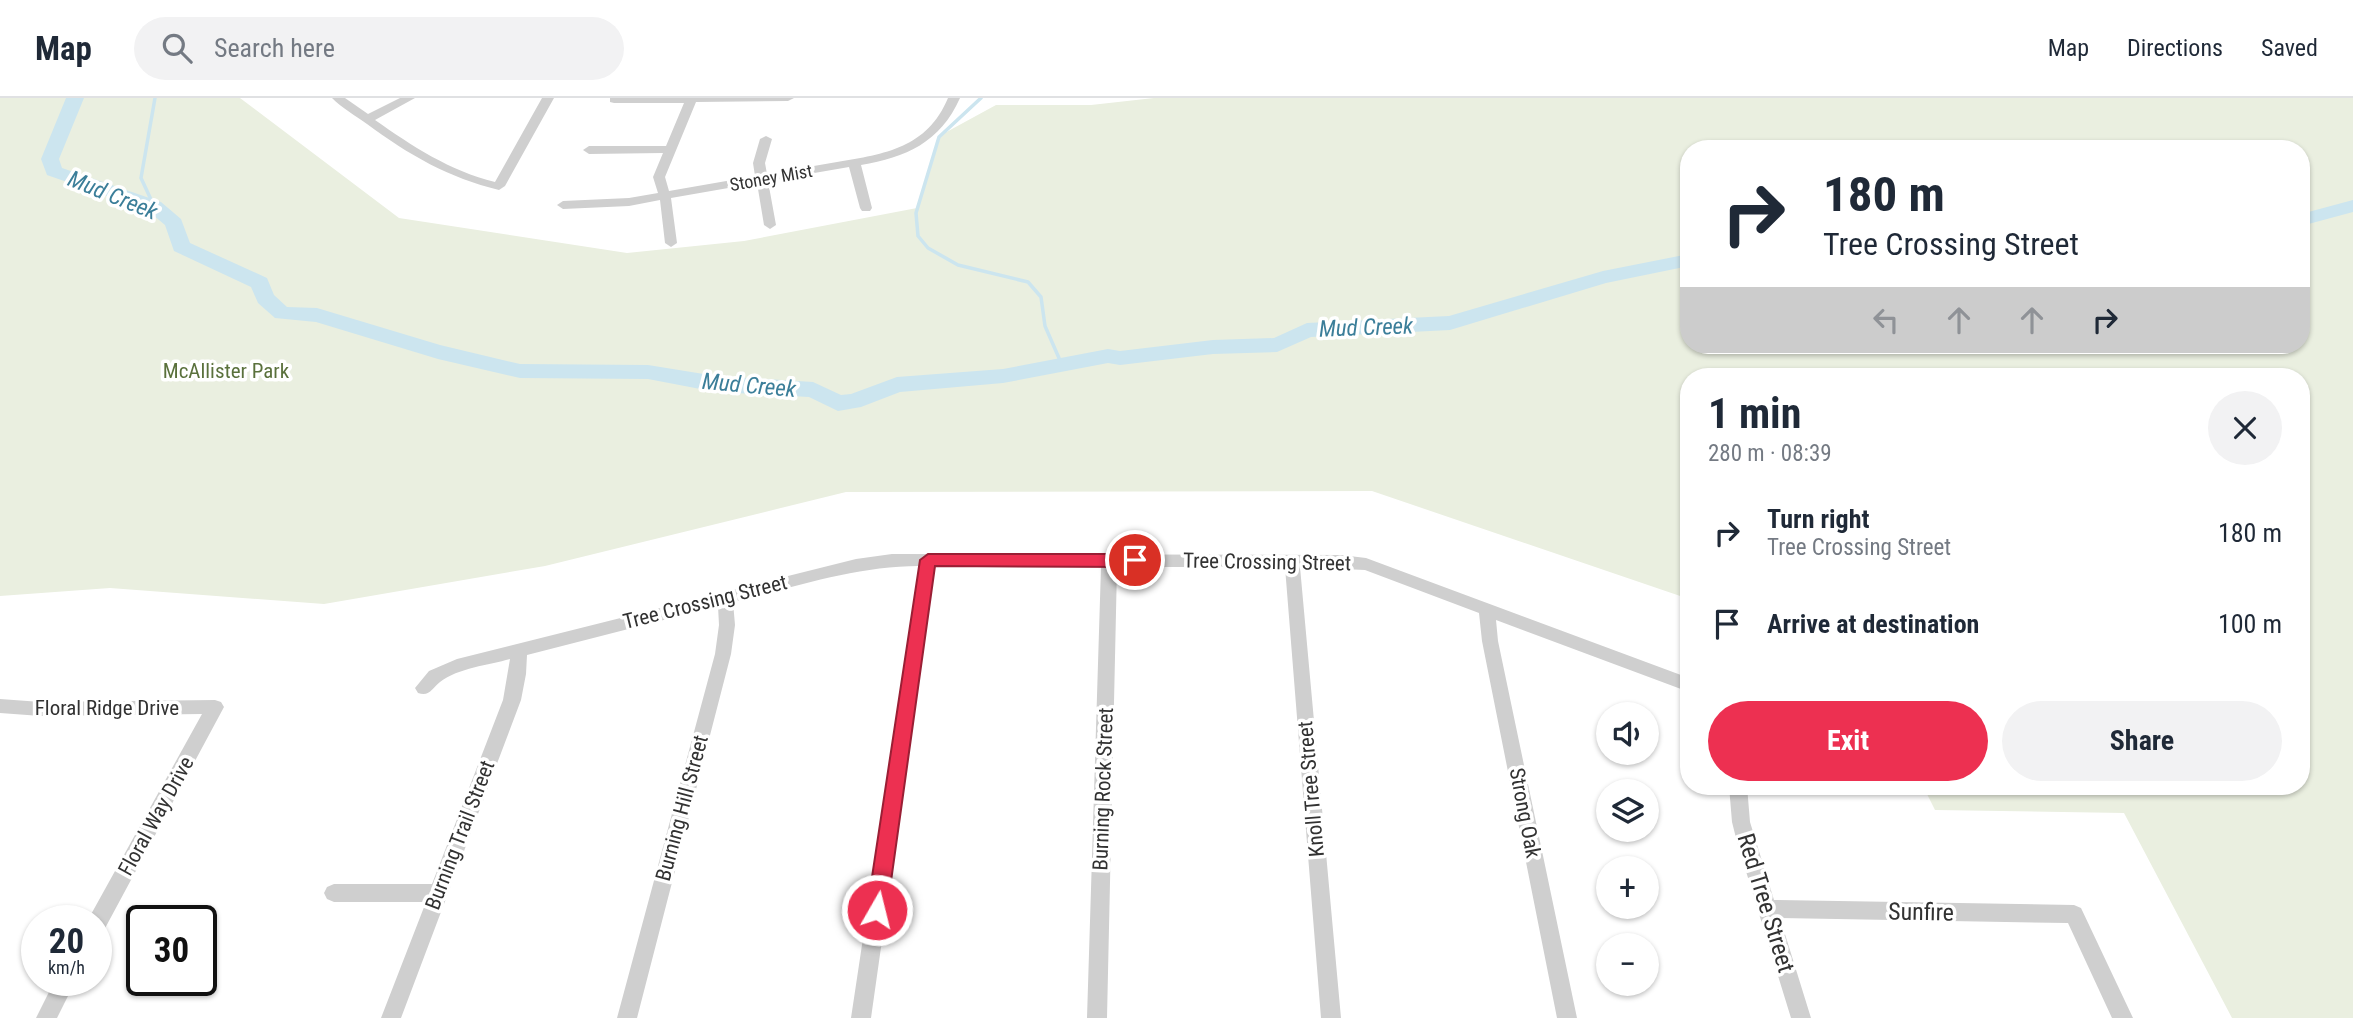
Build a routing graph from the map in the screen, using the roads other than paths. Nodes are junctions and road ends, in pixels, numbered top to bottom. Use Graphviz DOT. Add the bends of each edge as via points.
graph roads {
  1 [pos="338,98"];
  2 [pos="408,98"];
  3 [pos="548,98"];
  4 [pos="788,98"];
  5 [pos="954,98"];
  6 [pos="692,99"];
  7 [pos="614,100"];
  8 [pos="368,119"];
  9 [pos="766,139"];
  10 [pos="671,149"];
  11 [pos="589,150"];
  12 [pos="854,163"];
  13 [pos="761,180"];
  14 [pos="664,196"];
  15 [pos="563,205"];
  16 [pos="866,208"];
  17 [pos="770,225"];
  18 [pos="671,243"];
  19 [pos="928,560"];
  20 [pos="1109,560"];
  21 [pos="1292,561"];
  22 [pos="725,597"];
  23 [pos="1487,608"];
  24 [pos="519,649"];
  25 [pos="1680,682"];
  26 [pos="424,688"];
  27 [pos="5,706"];
  28 [pos="215,707"];
  29 [pos="0,723"];
  30 [pos="1739,795"];
  31 [pos="438,892"];
  32 [pos="334,893"];
  33 [pos="107,905"];
  34 [pos="1767,909"];
  35 [pos="58,996"];
  36 [pos="46,1018"];
  37 [pos="391,1018"];
  38 [pos="627,1018"];
  39 [pos="861,1018"];
  40 [pos="1097,1018"];
  41 [pos="1331,1018"];
  42 [pos="1567,1018"];
  43 [pos="1801,1018"];
  44 [pos="2123,1018"];
  1 -- 8 [label="street"];
  2 -- 8 [label="street"];
  3 -- 8 [label="street" via="499,186 443,170"];
  4 -- 6 [label="street"];
  5 -- 12 [label="street, Stoney Mist" via="946,115 909,147 888,157"];
  6 -- 7 [label="street"];
  6 -- 10 [label="street"];
  9 -- 13 [label="street" via="759,163"];
  10 -- 11 [label="street"];
  10 -- 14 [label="street" via="659,177"];
  12 -- 13 [label="street, Stoney Mist"];
  12 -- 16 [label="street"];
  13 -- 14 [label="street, Stoney Mist"];
  13 -- 17 [label="street"];
  14 -- 15 [label="street, Stoney Mist"];
  14 -- 18 [label="street"];
  19 -- 20 [label="street, Tree Crossing Street"];
  19 -- 22 [label="street, Tree Crossing Street" via="856,565"];
  19 -- 39 [label="street"];
  20 -- 21 [label="street, Tree Crossing Street"];
  20 -- 40 [label="street, Burning Rock Street"];
  21 -- 23 [label="street, Tree Crossing Street" via="1366,564"];
  21 -- 41 [label="street, Knoll Tree Street"];
  22 -- 24 [label="street, Tree Crossing Street"];
  22 -- 38 [label="street, Burning Hill Street" via="723,654"];
  23 -- 25 [label="street, Tree Crossing Street"];
  23 -- 42 [label="street, Strong Oak"];
  24 -- 26 [label="street, Tree Crossing Street" via="444,670"];
  24 -- 31 [label="street, Burning Trail Street" via="512,700"];
  27 -- 28 [label="street, Floral Ridge Drive"];
  27 -- 29 [label="street"];
  28 -- 33 [label="street, Floral Way Drive"];
  30 -- 34 [label="street, Red Tree Street" via="1741,822"];
  31 -- 32 [label="street"];
  31 -- 37 [label="street, Burning Trail Street"];
  34 -- 43 [label="street, Red Tree Street"];
  34 -- 44 [label="street, Sunfire" via="2074,914"];
  35 -- 36 [label="street"];
}
